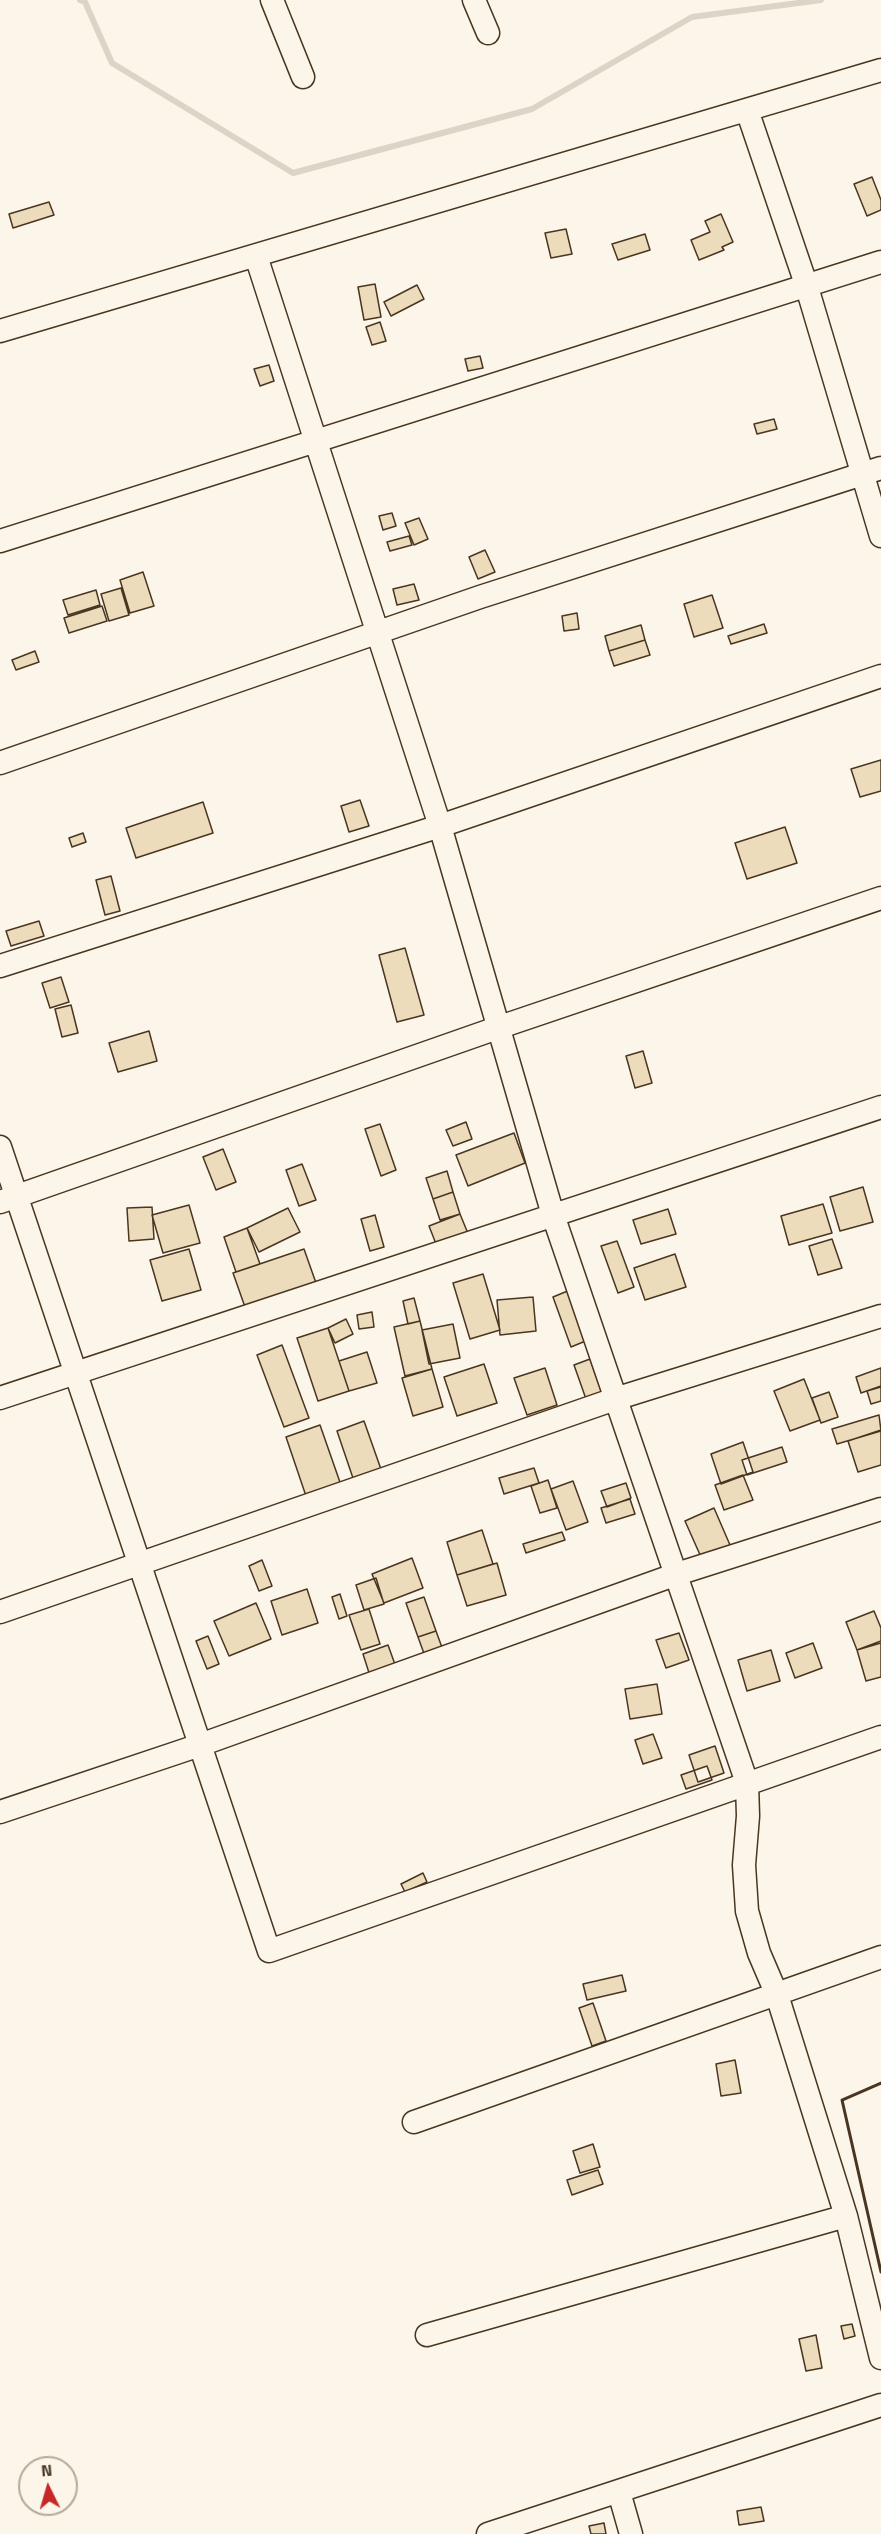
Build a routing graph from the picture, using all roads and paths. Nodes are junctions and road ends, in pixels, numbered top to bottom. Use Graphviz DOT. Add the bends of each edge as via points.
graph roads {
  1 [pos="272,0"];
  2 [pos="474,0"];
  3 [pos="488,33"];
  4 [pos="881,70"];
  5 [pos="303,77"];
  6 [pos="747,110"];
  7 [pos="256,256"];
  8 [pos="881,262"];
  9 [pos="806,284"];
  10 [pos="0,332"];
  11 [pos="314,441"];
  12 [pos="871,472"];
  13 [pos="881,536"];
  14 [pos="0,541"];
  15 [pos="378,631"];
  16 [pos="881,676"];
  17 [pos="0,763"];
  18 [pos="440,826"];
  19 [pos="881,898"];
  20 [pos="0,966"];
  21 [pos="500,1026"];
  22 [pos="881,1107"];
  23 [pos="0,1147"];
  24 [pos="8,1200"];
  25 [pos="553,1215"];
  26 [pos="881,1316"];
  27 [pos="73,1372"];
  28 [pos="0,1398"];
  29 [pos="615,1399"];
  30 [pos="881,1509"];
  31 [pos="139,1565"];
  32 [pos="677,1574"];
  33 [pos="0,1612"];
  34 [pos="881,1737"];
  35 [pos="200,1744"];
  36 [pos="747,1783"];
  37 [pos="0,1812"];
  38 [pos="881,1957"];
  39 [pos="777,1995"];
  40 [pos="414,2122"];
  41 [pos="846,2216"];
  42 [pos="427,2335"];
  43 [pos="881,2358"];
  44 [pos="881,2405"];
  45 [pos="619,2492"];
  46 [pos="488,2534"];
  47 [pos="631,2534"];
  1 -- 5 [label="street"];
  2 -- 3 [label="street"];
  4 -- 6 [label="street"];
  6 -- 7 [label="street"];
  6 -- 9 [label="street"];
  7 -- 10 [label="street"];
  7 -- 11 [label="street"];
  8 -- 9 [label="street"];
  9 -- 11 [label="street"];
  9 -- 12 [label="street"];
  11 -- 14 [label="street"];
  11 -- 15 [label="street"];
  12 -- 13 [label="street"];
  12 -- 15 [label="street"];
  15 -- 17 [label="street"];
  15 -- 18 [label="street"];
  16 -- 18 [label="street"];
  18 -- 20 [label="street"];
  18 -- 21 [label="street"];
  19 -- 21 [label="street"];
  21 -- 24 [label="street"];
  21 -- 25 [label="street"];
  22 -- 25 [label="street"];
  23 -- 24 [label="street"];
  24 -- 27 [label="street"];
  25 -- 27 [label="street"];
  25 -- 29 [label="street"];
  26 -- 29 [label="street"];
  27 -- 28 [label="street"];
  27 -- 31 [label="street"];
  29 -- 31 [label="street"];
  29 -- 32 [label="street"];
  30 -- 32 [label="street"];
  31 -- 33 [label="street"];
  31 -- 35 [label="street"];
  32 -- 35 [label="street"];
  32 -- 36 [label="street"];
  34 -- 36 [label="street"];
  35 -- 36 [label="street" via="269,1951"];
  35 -- 37 [label="street"];
  36 -- 39 [label="street" via="747,1911"];
  38 -- 39 [label="street"];
  39 -- 40 [label="street"];
  39 -- 41 [label="street"];
  41 -- 42 [label="street"];
  41 -- 43 [label="street"];
  44 -- 45 [label="street"];
  45 -- 46 [label="street"];
  45 -- 47 [label="street"];
}
